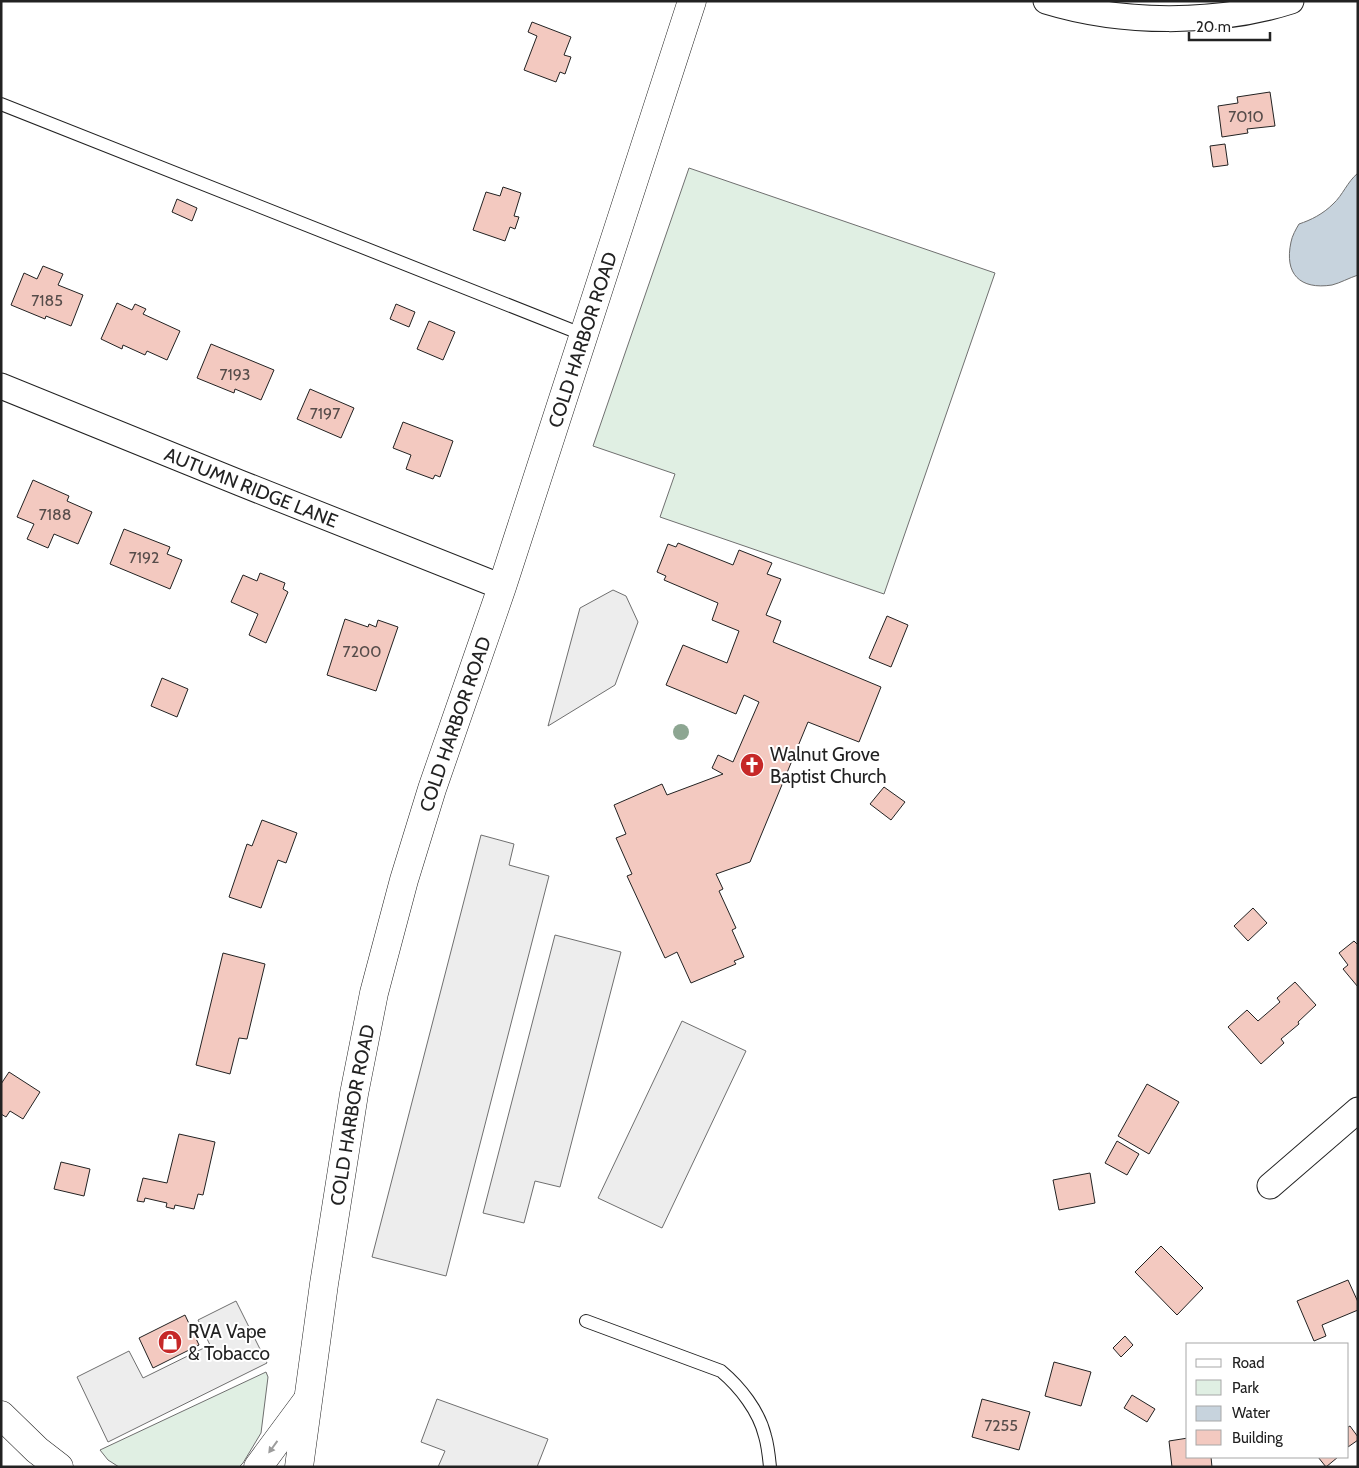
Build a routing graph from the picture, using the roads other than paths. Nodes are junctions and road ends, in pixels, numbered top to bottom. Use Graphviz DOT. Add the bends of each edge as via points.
graph roads {
  1 [pos="692,1"];
  2 [pos="1046,1"];
  3 [pos="1291,1"];
  4 [pos="1,104"];
  5 [pos="584,335"];
  6 [pos="1,386"];
  7 [pos="502,587"];
  8 [pos="1358,1110"];
  9 [pos="1270,1186"];
  10 [pos="586,1321"];
  11 [pos="308,1398"];
  12 [pos="1,1414"];
  13 [pos="59,1467"];
  14 [pos="258,1467"];
  15 [pos="299,1467"];
  16 [pos="770,1467"];
  1 -- 5 [label="main road, COLD HARBOR ROAD"];
  2 -- 3 [label="street" via="1112,14 1170,19 1223,16"];
  4 -- 5 [label="lane"];
  5 -- 7 [label="main road, COLD HARBOR ROAD"];
  6 -- 7 [label="street, AUTUMN RIDGE LANE"];
  7 -- 11 [label="main road, COLD HARBOR ROAD" via="432,789 374,994 351,1113"];
  8 -- 9 [label="street"];
  10 -- 16 [label="lane" via="722,1371 759,1420"];
  11 -- 14 [label="main road, one-way"];
  11 -- 15 [label="main road, COLD HARBOR ROAD"];
  12 -- 13 [label="main road"];
}
